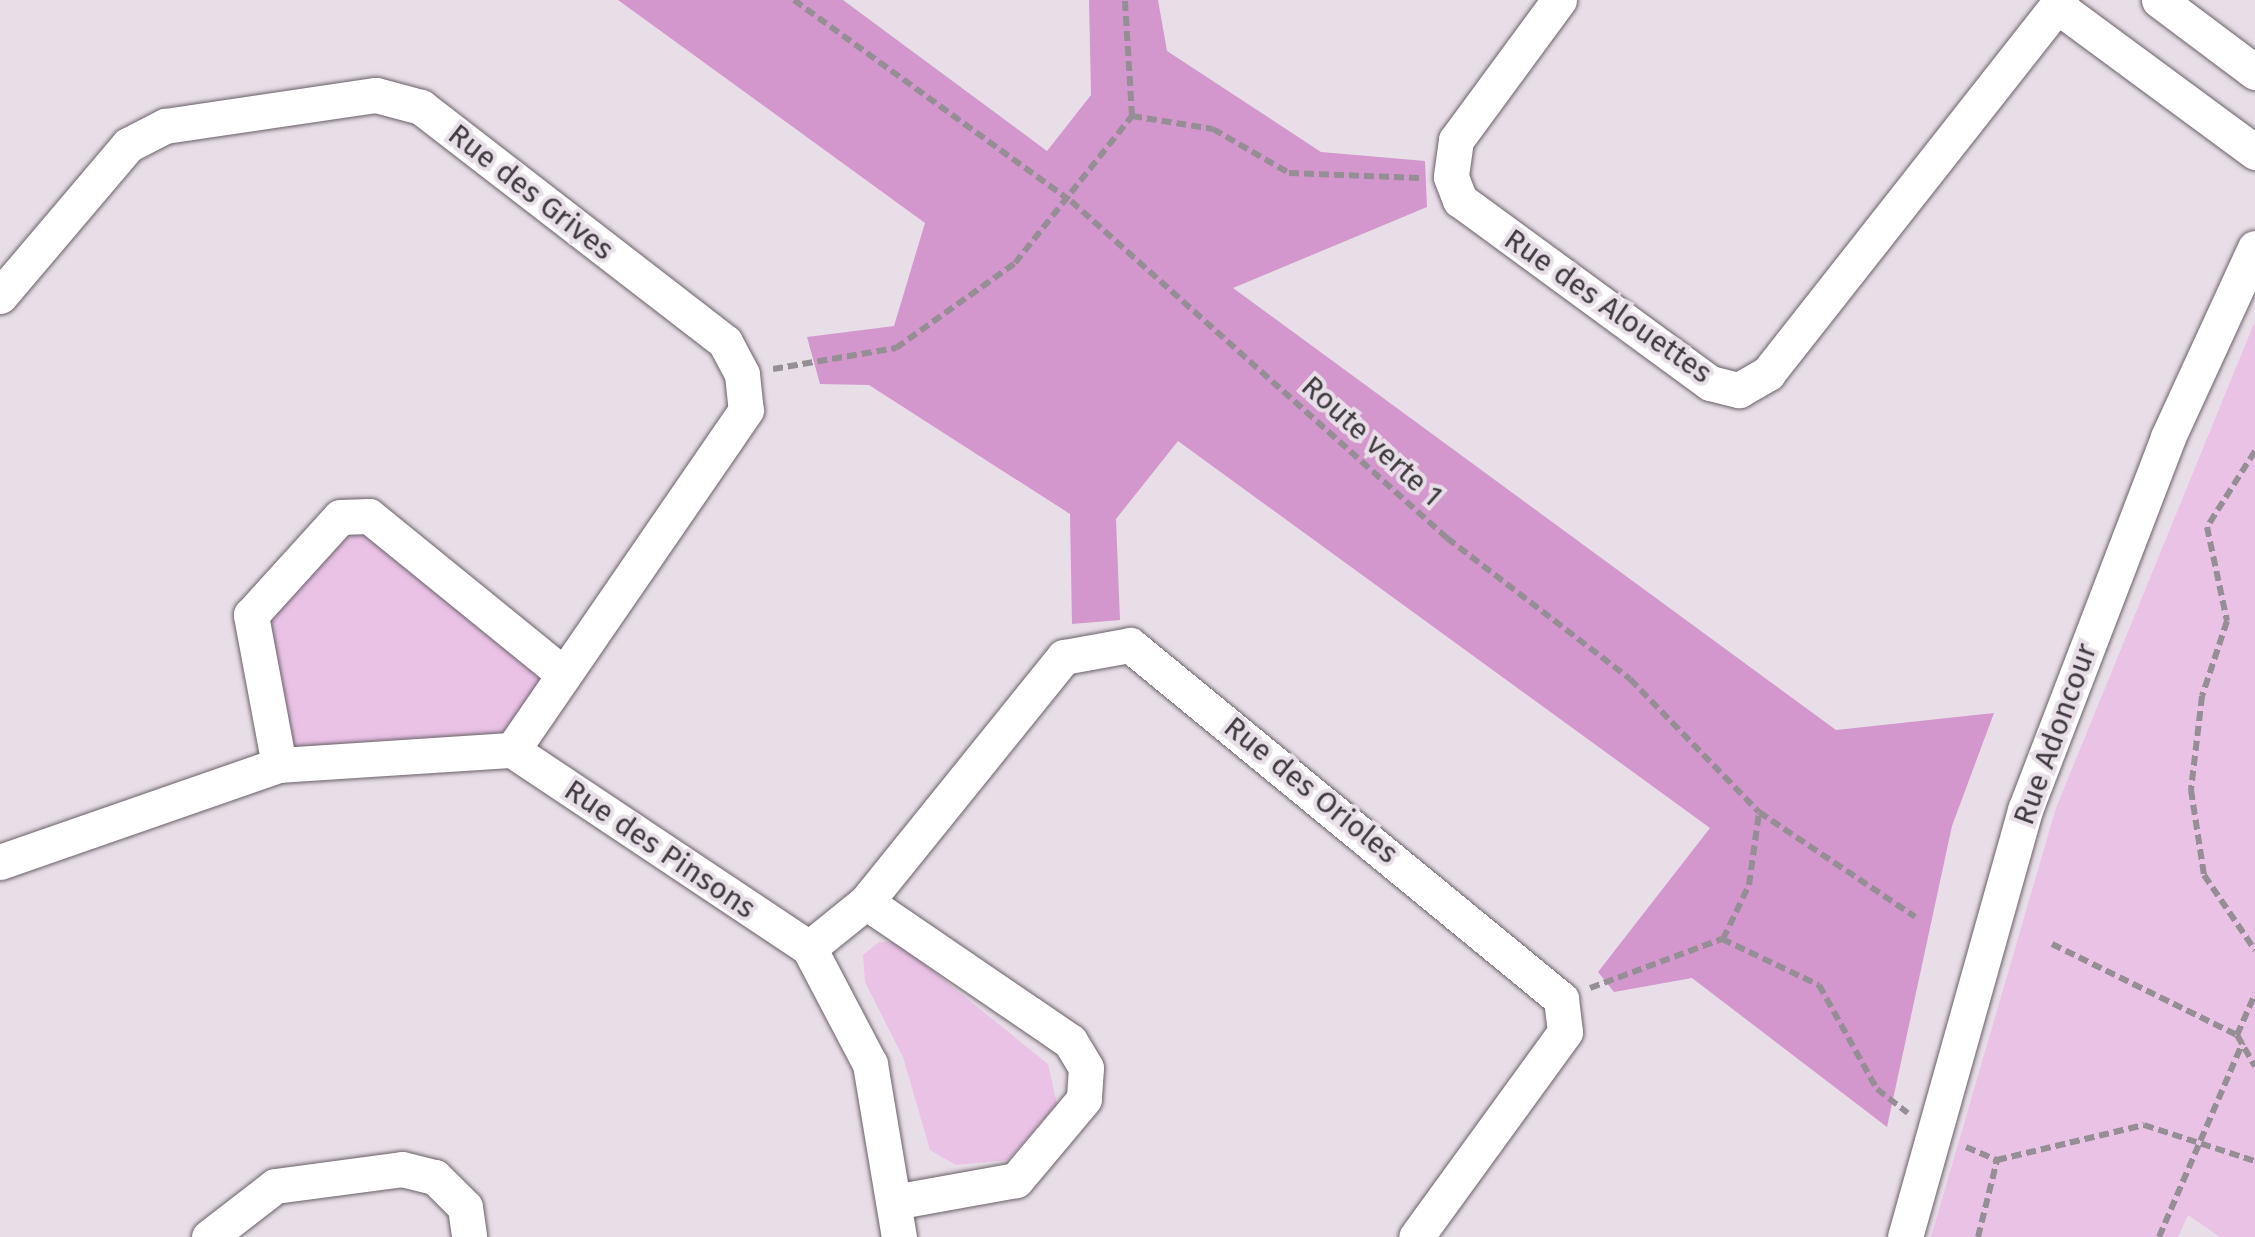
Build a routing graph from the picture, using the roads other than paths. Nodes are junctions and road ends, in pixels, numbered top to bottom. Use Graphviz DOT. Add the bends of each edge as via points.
graph roads {
  1 [pos="1560,0"];
  2 [pos="2159,0"];
  3 [pos="2059,3"];
  4 [pos="2255,72"];
  5 [pos="2255,152"];
  6 [pos="2255,248"];
  7 [pos="0,296"];
  8 [pos="560,672"];
  9 [pos="512,750"];
  10 [pos="280,765"];
  11 [pos="0,862"];
  12 [pos="866,902"];
  13 [pos="808,948"];
  14 [pos="894,1202"];
  15 [pos="209,1237"];
  16 [pos="469,1237"];
  17 [pos="899,1237"];
  18 [pos="1416,1237"];
  19 [pos="1905,1237"];
  1 -- 3 [label="street, Rue des Alouettes" via="1456,140 1451,177 1460,200 1710,383 1739,390 1768,374"];
  2 -- 4 [label="street"];
  3 -- 5 [label="street, Rue des Alouettes"];
  6 -- 19 [label="street, Rue Adoncour" via="2168,437 2025,810"];
  7 -- 8 [label="street, Rue des Grives" via="128,145 165,126 376,95 422,107 725,342 742,374 746,410"];
  8 -- 9 [label="street"];
  8 -- 10 [label="street" via="369,516 340,518 251,615"];
  9 -- 10 [label="street"];
  9 -- 13 [label="street, Rue des Pinsons"];
  10 -- 11 [label="street"];
  12 -- 13 [label="street"];
  12 -- 14 [label="street" via="1070,1041 1086,1068 1084,1099 1016,1180"];
  12 -- 18 [label="street, Rue des Orioles" via="1064,657 1130,645 1561,999 1565,1032"];
  13 -- 14 [label="street, Rue des Pinsons" via="870,1064"];
  14 -- 17 [label="street, Rue des Pinsons"];
  15 -- 16 [label="street" via="275,1186 402,1169 435,1177 465,1208"];
}
